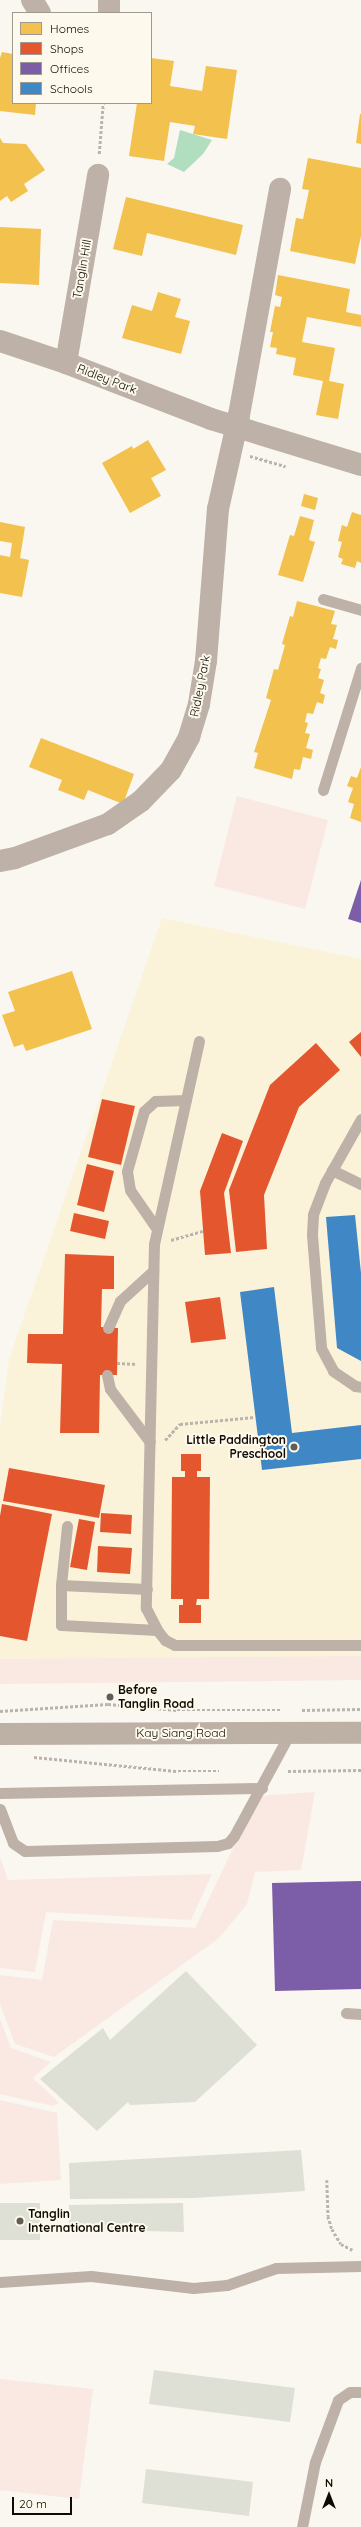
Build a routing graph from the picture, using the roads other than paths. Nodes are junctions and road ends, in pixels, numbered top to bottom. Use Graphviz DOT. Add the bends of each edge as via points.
graph roads {
  1 [pos="32,0"];
  2 [pos="110,0"];
  3 [pos="39,12"];
  4 [pos="109,12"];
  5 [pos="98,175"];
  6 [pos="280,189"];
  7 [pos="0,341"];
  8 [pos="66,363"];
  9 [pos="236,426"];
  10 [pos="361,465"];
  11 [pos="323,599"];
  12 [pos="361,610"];
  13 [pos="361,668"];
  14 [pos="323,790"];
  15 [pos="0,861"];
  16 [pos="199,1041"];
  17 [pos="186,1100"];
  18 [pos="361,1119"];
  19 [pos="332,1170"];
  20 [pos="361,1184"];
  21 [pos="157,1228"];
  22 [pos="153,1271"];
  23 [pos="108,1328"];
  24 [pos="107,1374"];
  25 [pos="361,1387"];
  26 [pos="150,1442"];
  27 [pos="67,1526"];
  28 [pos="61,1585"];
  29 [pos="147,1589"];
  30 [pos="157,1630"];
  31 [pos="361,1645"];
  32 [pos="290,1733"];
  33 [pos="361,1733"];
  34 [pos="0,1734"];
  35 [pos="262,1788"];
  36 [pos="0,1793"];
  37 [pos="0,1809"];
  38 [pos="346,2013"];
  39 [pos="361,2014"];
  40 [pos="361,2266"];
  41 [pos="0,2282"];
  42 [pos="361,2392"];
  43 [pos="302,2527"];
  1 -- 3 [label="street"];
  2 -- 4 [label="street"];
  5 -- 8 [label="street, Tanglin Hill"];
  6 -- 9 [label="street, Ridley Park"];
  7 -- 8 [label="street, Ridley Park"];
  8 -- 9 [label="street, Ridley Park" via="211,420"];
  9 -- 10 [label="street, Ridley Park"];
  9 -- 15 [label="street, Ridley Park" via="218,509 206,661 200,704 189,737 171,770 141,801 108,824 16,858"];
  11 -- 12 [label="lane"];
  13 -- 14 [label="lane"];
  16 -- 17 [label="lane"];
  17 -- 21 [label="lane"];
  17 -- 21 [label="lane" via="155,1101 144,1111 127,1171 130,1190"];
  18 -- 19 [label="lane"];
  19 -- 20 [label="lane"];
  19 -- 25 [label="lane" via="313,1215 312,1235 321,1348 333,1371 355,1386"];
  21 -- 22 [label="lane"];
  22 -- 23 [label="lane" via="120,1300"];
  22 -- 26 [label="lane"];
  24 -- 26 [label="lane" via="110,1389"];
  26 -- 29 [label="lane"];
  27 -- 28 [label="lane"];
  28 -- 29 [label="lane"];
  28 -- 30 [label="lane" via="61,1625"];
  29 -- 30 [label="lane" via="146,1608"];
  30 -- 31 [label="lane" via="165,1640 175,1645"];
  32 -- 33 [label="street, Kay Siang Road"];
  32 -- 34 [label="street, Kay Siang Road"];
  32 -- 35 [label="lane"];
  35 -- 36 [label="lane"];
  35 -- 37 [label="lane" via="234,1836 228,1843 216,1846 26,1851 13,1843"];
  38 -- 39 [label="lane"];
  40 -- 41 [label="lane" via="276,2268 226,2285 193,2288 91,2276"];
  42 -- 43 [label="lane" via="350,2392 338,2400 315,2462"];
}
